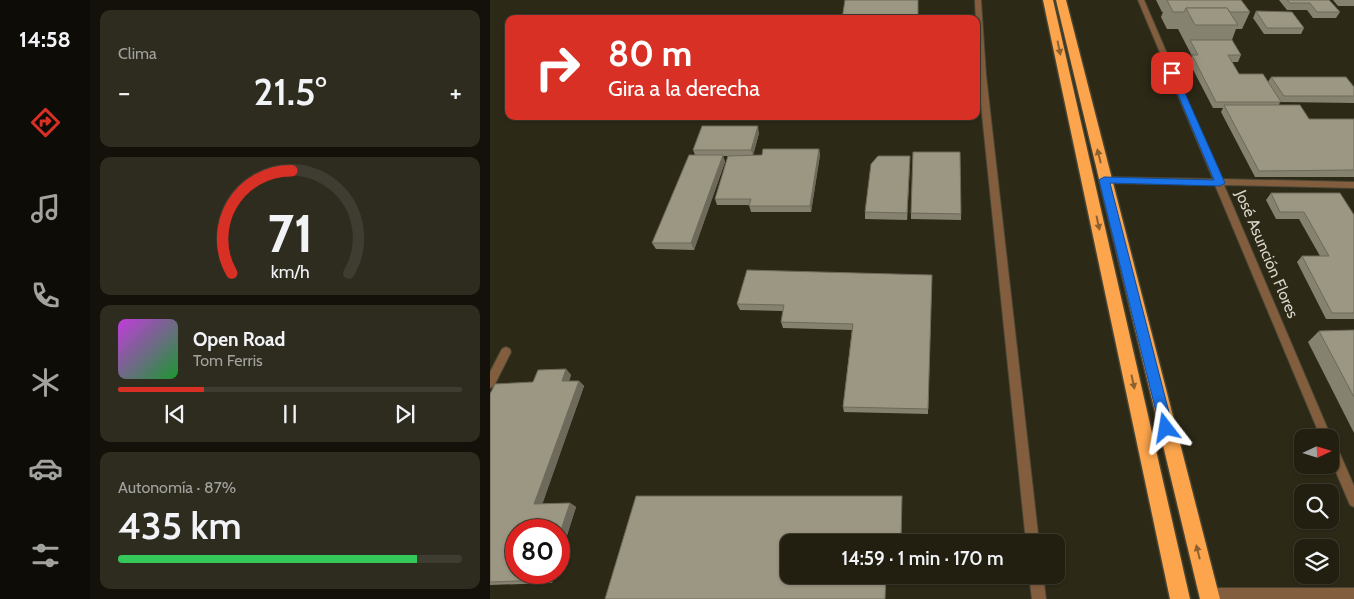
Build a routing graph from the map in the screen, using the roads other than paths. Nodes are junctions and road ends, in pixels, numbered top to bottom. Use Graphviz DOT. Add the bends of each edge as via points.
graph roads {
  1 [pos="978,0"];
  2 [pos="1048,0"];
  3 [pos="1061,0"];
  4 [pos="1141,0"];
  5 [pos="979,15"];
  6 [pos="980,38"];
  7 [pos="1104,180"];
  8 [pos="1220,183"];
  9 [pos="1354,186"];
  10 [pos="506,352"];
  11 [pos="490,383"];
  12 [pos="1323,429"];
  13 [pos="1339,465"];
  14 [pos="1354,501"];
  15 [pos="1032,534"];
  16 [pos="1037,584"];
  17 [pos="1354,595"];
  18 [pos="1209,597"];
  19 [pos="1039,599"];
  20 [pos="1180,599"];
  1 -- 5 [label="street"];
  2 -- 20 [label="highway, one-way"];
  7 -- 3 [label="highway, one-way"];
  4 -- 8 [label="street, José Asunción Flores"];
  6 -- 15 [label="street"];
  7 -- 8 [label="street"];
  18 -- 7 [label="highway, one-way"];
  8 -- 9 [label="street"];
  8 -- 12 [label="street, José Asunción Flores"];
  10 -- 11 [label="street"];
  13 -- 14 [label="street"];
  16 -- 19 [label="street"];
  17 -- 18 [label="street"];
}
